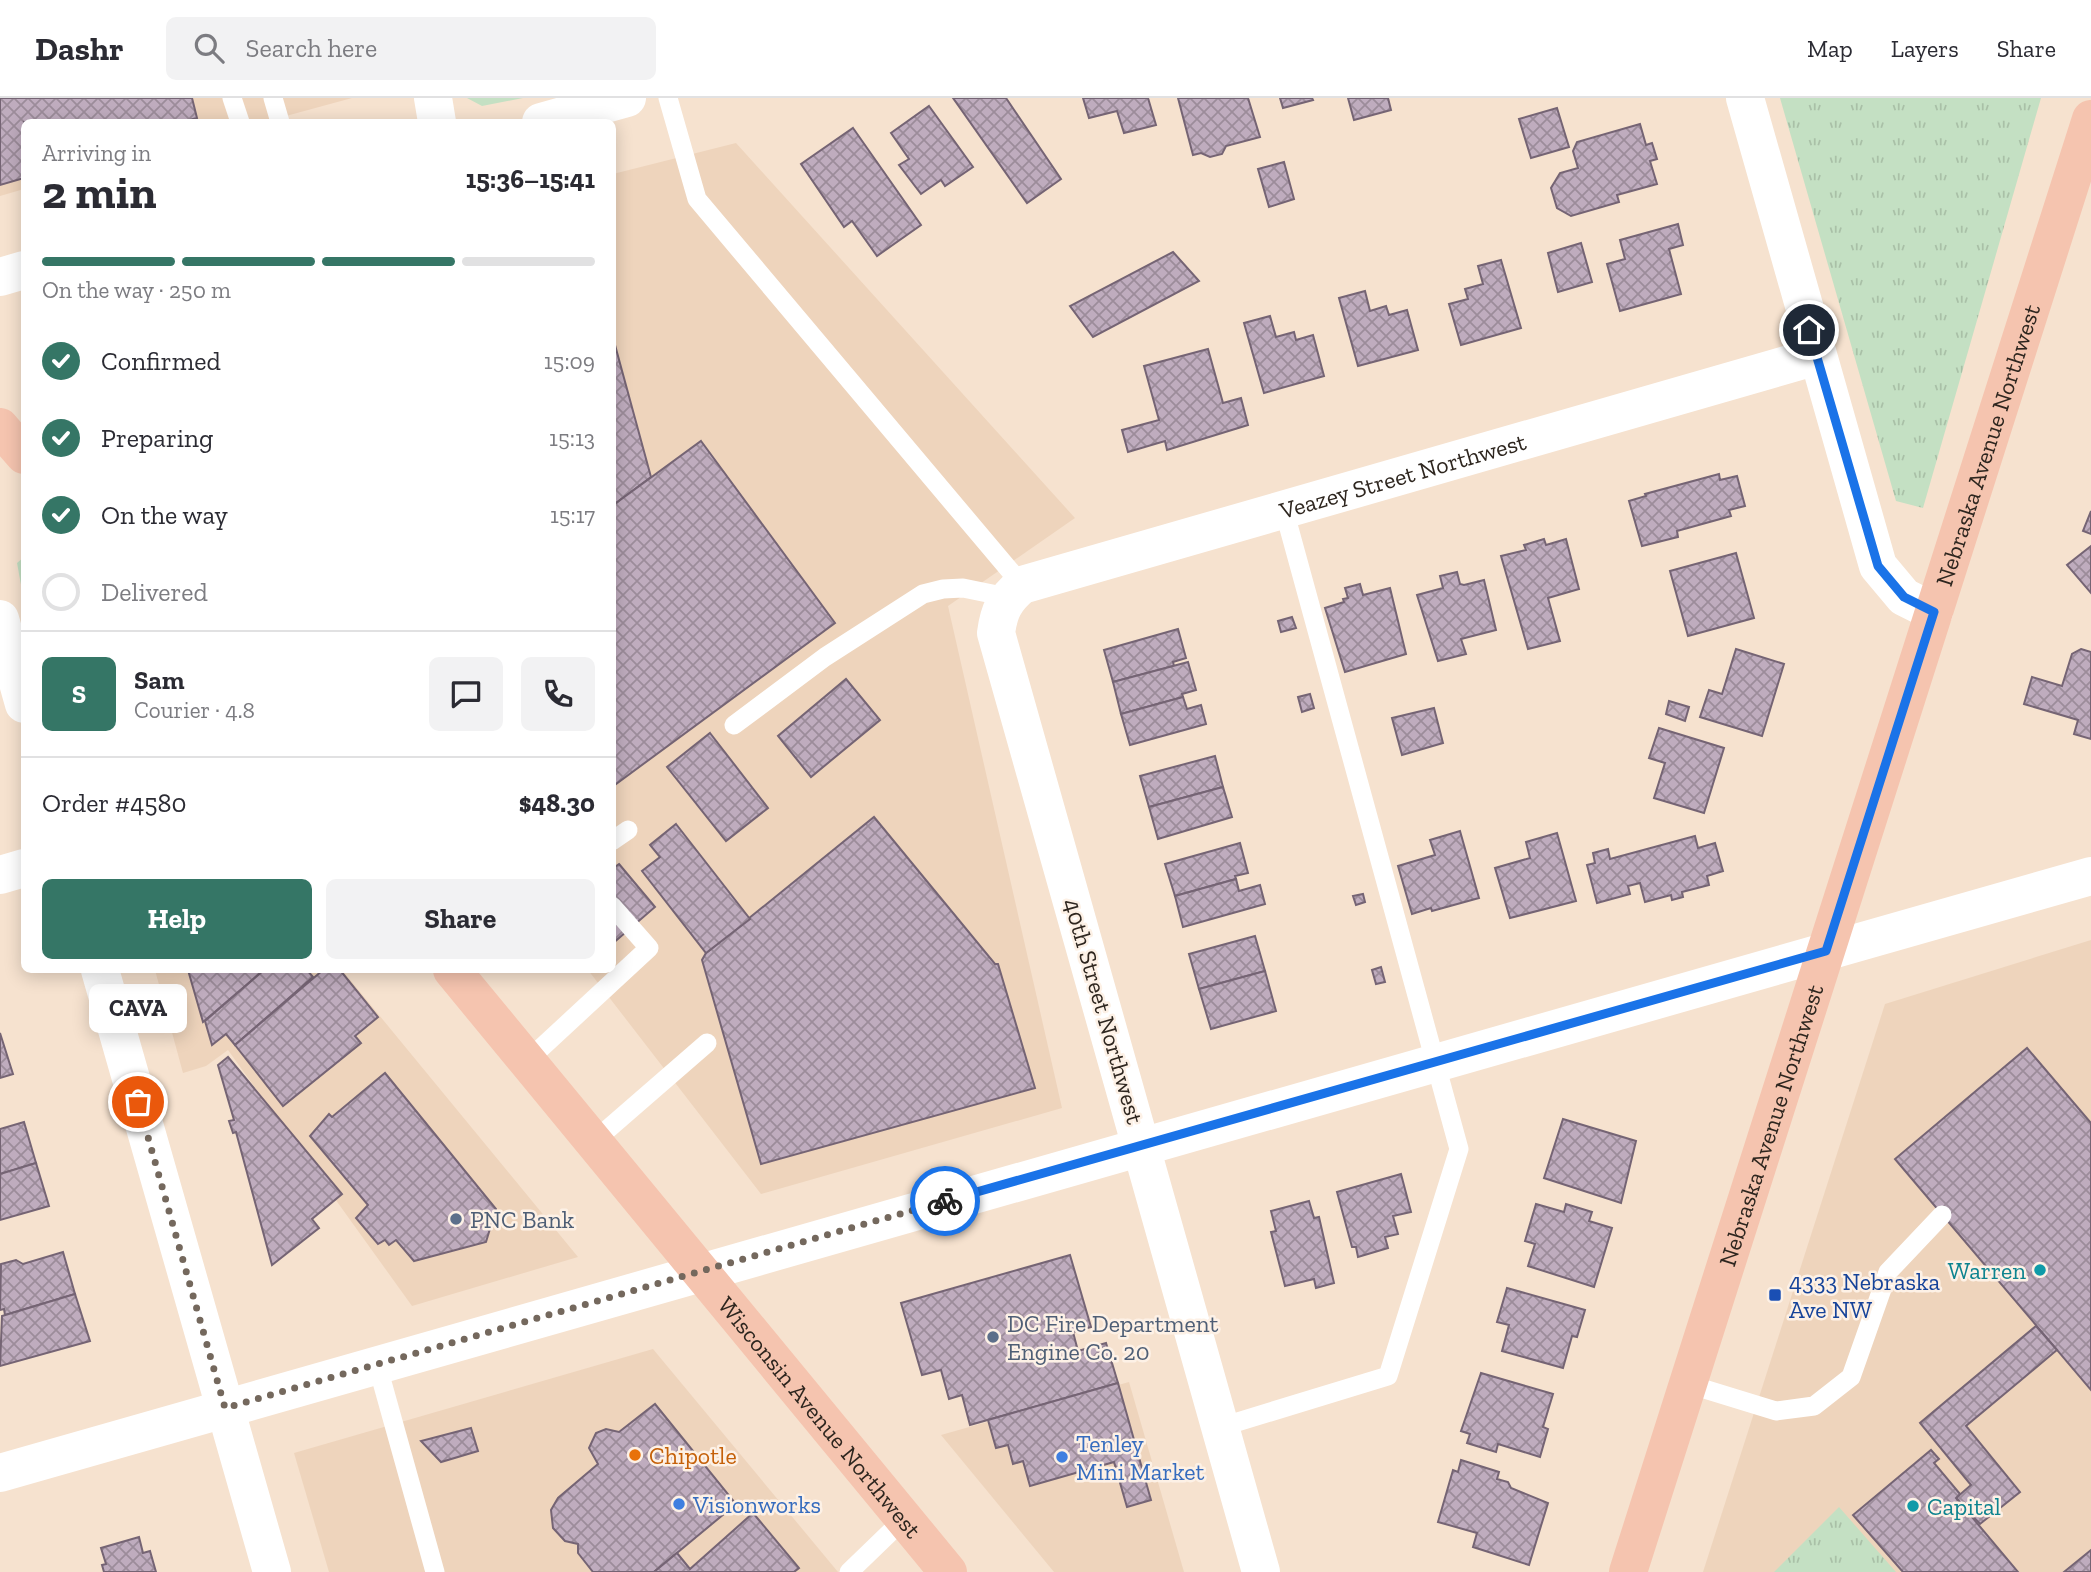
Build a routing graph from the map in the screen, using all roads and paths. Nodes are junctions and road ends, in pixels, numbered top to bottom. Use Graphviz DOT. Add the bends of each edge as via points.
graph roads {
  1 [pos="232,98"];
  2 [pos="273,98"];
  3 [pos="433,98"];
  4 [pos="627,98"];
  5 [pos="668,98"];
  6 [pos="1745,98"];
  7 [pos="239,119"];
  8 [pos="279,119"];
  9 [pos="436,119"];
  10 [pos="552,119"];
  11 [pos="2091,119"];
  12 [pos="21,271"];
  13 [pos="0,277"];
  14 [pos="1816,356"];
  15 [pos="0,427"];
  16 [pos="21,452"];
  17 [pos="1284,510"];
  18 [pos="1009,598"];
  19 [pos="1934,612"];
  20 [pos="0,619"];
  21 [pos="21,693"];
  22 [pos="734,725"];
  23 [pos="21,869"];
  24 [pos="0,875"];
  25 [pos="2091,876"];
  26 [pos="616,911"];
  27 [pos="1826,951"];
  28 [pos="101,973"];
  29 [pos="454,973"];
  30 [pos="707,1043"];
  31 [pos="527,1061"];
  32 [pos="1434,1061"];
  33 [pos="593,1142"];
  34 [pos="1142,1144"];
  35 [pos="1942,1214"];
  36 [pos="701,1271"];
  37 [pos="377,1364"];
  38 [pos="1688,1384"];
  39 [pos="225,1408"];
  40 [pos="1221,1427"];
  41 [pos="0,1473"];
  42 [pos="904,1519"];
  43 [pos="272,1572"];
  44 [pos="435,1572"];
  45 [pos="849,1572"];
  46 [pos="948,1572"];
  47 [pos="1261,1572"];
  48 [pos="1628,1572"];
  1 -- 7 [label="lane"];
  2 -- 8 [label="lane"];
  3 -- 9 [label="street"];
  4 -- 10 [label="street"];
  5 -- 18 [label="lane" via="697,199"];
  6 -- 14 [label="street"];
  11 -- 19 [label="main road, Nebraska Avenue Northwest"];
  12 -- 13 [label="street"];
  14 -- 17 [label="street, Veazey Street Northwest"];
  14 -- 19 [label="street" via="1878,566 1904,597"];
  15 -- 16 [label="main road"];
  17 -- 18 [label="street, Veazey Street Northwest"];
  17 -- 32 [label="lane"];
  18 -- 22 [label="lane" via="962,588 923,594 825,657"];
  18 -- 34 [label="street, 40th Street Northwest" via="996,633"];
  19 -- 27 [label="main road, Nebraska Avenue Northwest"];
  20 -- 21 [label="street"];
  23 -- 24 [label="street"];
  25 -- 27 [label="street"];
  26 -- 31 [label="lane" via="649,948"];
  27 -- 32 [label="street"];
  27 -- 38 [label="main road, Nebraska Avenue Northwest"];
  28 -- 39 [label="street"];
  29 -- 31 [label="main road, Wisconsin Avenue Northwest"];
  30 -- 33 [label="lane"];
  31 -- 33 [label="main road, Wisconsin Avenue Northwest"];
  32 -- 34 [label="street"];
  32 -- 40 [label="lane" via="1459,1149 1388,1376"];
  33 -- 36 [label="main road, Wisconsin Avenue Northwest"];
  34 -- 36 [label="street"];
  34 -- 40 [label="street, 40th Street Northwest"];
  35 -- 38 [label="lane" via="1888,1272 1851,1377 1814,1406 1776,1411"];
  36 -- 37 [label="street"];
  36 -- 42 [label="main road, Wisconsin Avenue Northwest"];
  37 -- 39 [label="street"];
  37 -- 44 [label="lane"];
  38 -- 48 [label="main road, Nebraska Avenue Northwest"];
  39 -- 41 [label="street"];
  39 -- 43 [label="street"];
  40 -- 47 [label="street, 40th Street Northwest"];
  42 -- 45 [label="lane"];
  42 -- 46 [label="main road, Wisconsin Avenue Northwest"];
}
